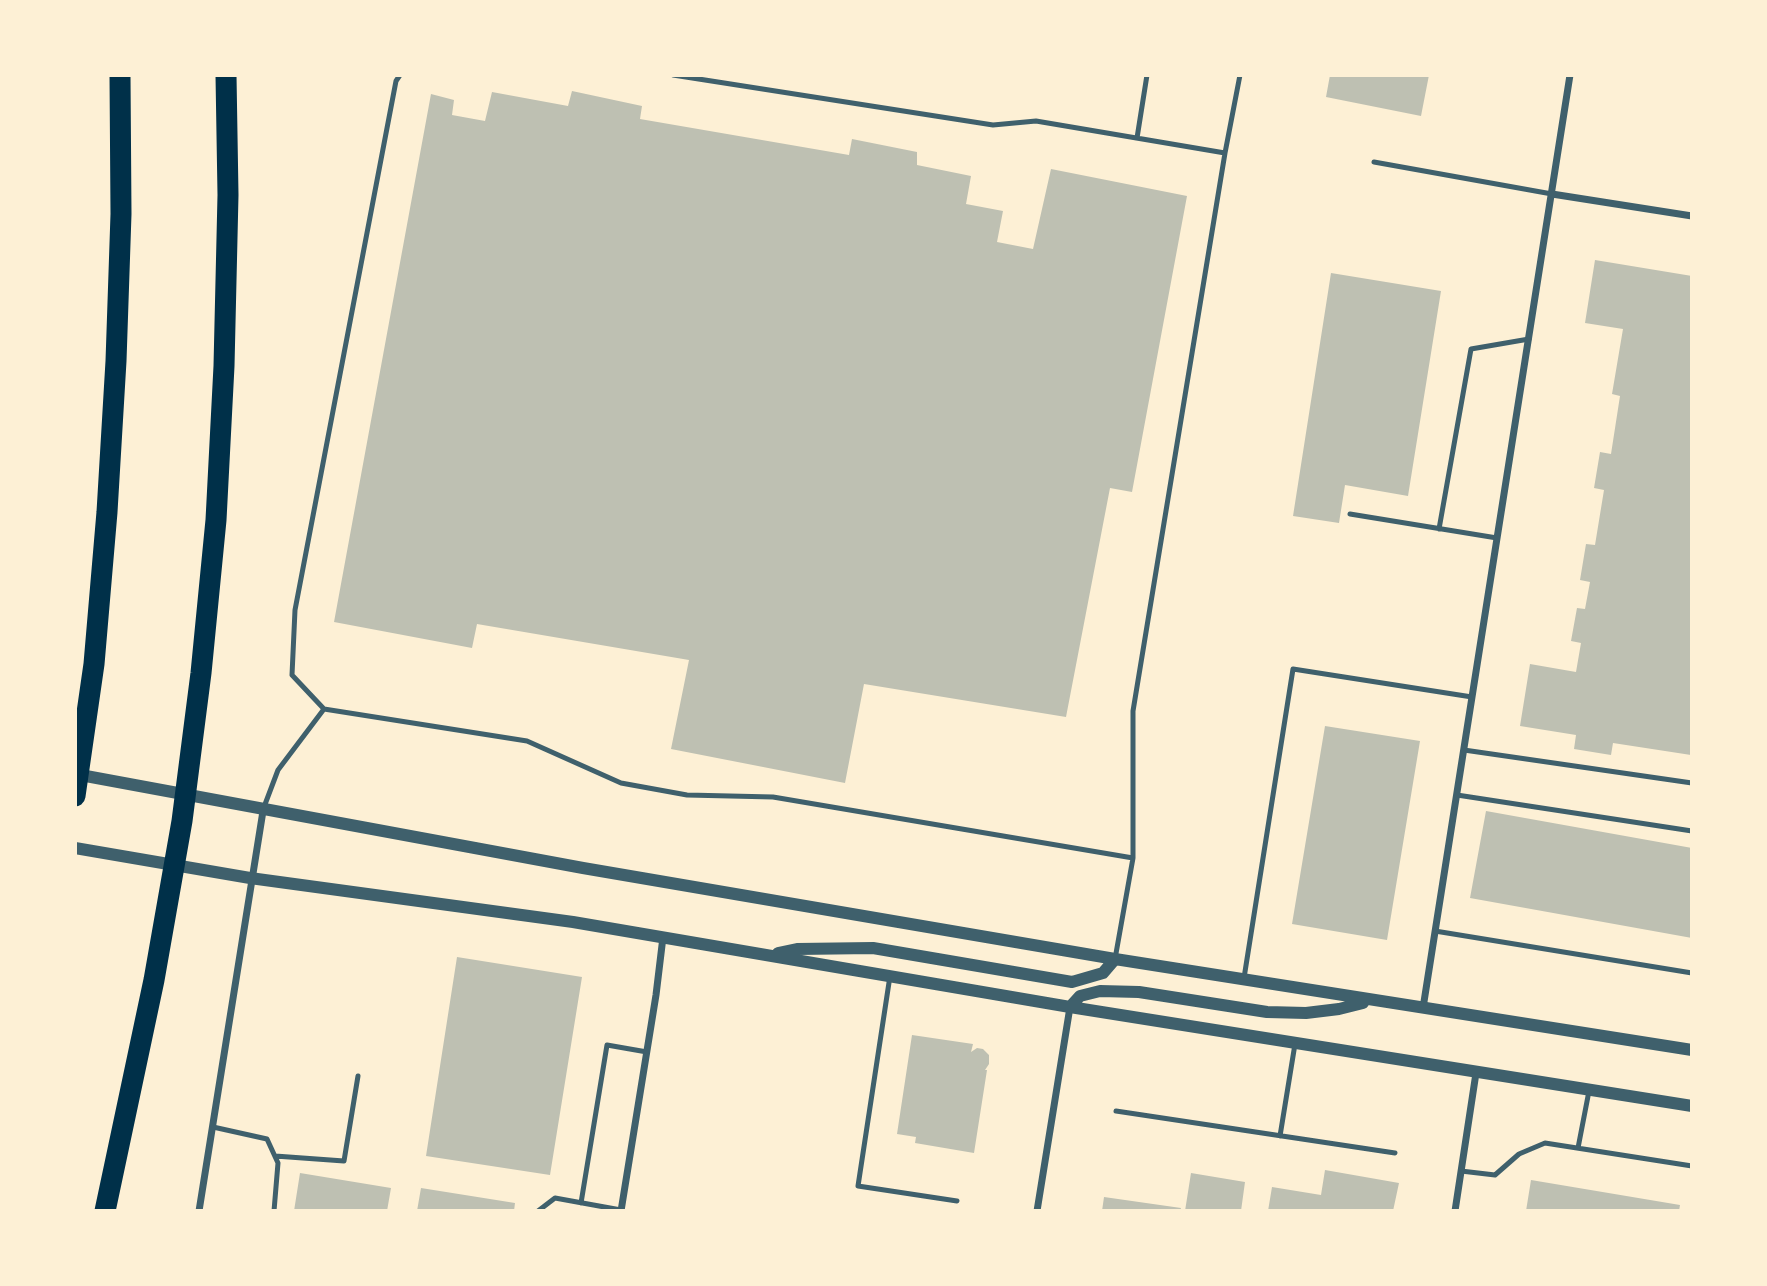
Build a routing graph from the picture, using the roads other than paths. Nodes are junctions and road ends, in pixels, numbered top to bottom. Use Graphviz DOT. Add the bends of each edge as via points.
graph roads {
  1 [pos="120,75"];
  2 [pos="226,75"];
  3 [pos="400,75"];
  4 [pos="673,75"];
  5 [pos="1147,75"];
  6 [pos="1240,75"];
  7 [pos="1570,75"];
  8 [pos="1137,138"];
  9 [pos="1225,153"];
  10 [pos="1374,162"];
  11 [pos="1552,194"];
  12 [pos="1692,216"];
  13 [pos="1529,339"];
  14 [pos="1350,514"];
  15 [pos="1439,528"];
  16 [pos="1497,538"];
  17 [pos="1472,697"];
  18 [pos="324,709"];
  19 [pos="1464,750"];
  20 [pos="75,774"];
  21 [pos="1692,783"];
  22 [pos="1457,794"];
  23 [pos="75,796"];
  24 [pos="263,810"];
  25 [pos="1692,831"];
  26 [pos="75,848"];
  27 [pos="1133,858"];
  28 [pos="250,878"];
  29 [pos="1435,931"];
  30 [pos="663,937"];
  31 [pos="767,955"];
  32 [pos="1115,959"];
  33 [pos="1692,973"];
  34 [pos="890,976"];
  35 [pos="1244,981"];
  36 [pos="1370,1001"];
  37 [pos="1070,1007"];
  38 [pos="1423,1009"];
  39 [pos="1295,1044"];
  40 [pos="1692,1050"];
  41 [pos="646,1052"];
  42 [pos="1476,1073"];
  43 [pos="358,1076"];
  44 [pos="1589,1091"];
  45 [pos="1692,1107"];
  46 [pos="1116,1111"];
  47 [pos="213,1127"];
  48 [pos="1280,1136"];
  49 [pos="1578,1148"];
  50 [pos="1395,1153"];
  51 [pos="275,1156"];
  52 [pos="1692,1166"];
  53 [pos="1461,1171"];
  54 [pos="957,1201"];
  55 [pos="581,1203"];
  56 [pos="106,1211"];
  57 [pos="199,1211"];
  58 [pos="274,1211"];
  59 [pos="538,1211"];
  60 [pos="621,1211"];
  61 [pos="1037,1211"];
  62 [pos="1455,1211"];
  1 -- 23 [label="highway" via="121,215 107,512 94,664"];
  2 -- 56 [label="highway" via="224,366 216,520 201,673 182,821 154,980"];
  3 -- 18 [label="lane" via="295,610 292,675"];
  4 -- 8 [label="lane" via="993,125 1036,121"];
  5 -- 8 [label="lane"];
  6 -- 9 [label="lane"];
  7 -- 11 [label="street"];
  8 -- 9 [label="lane"];
  9 -- 27 [label="lane" via="1133,711"];
  10 -- 11 [label="lane"];
  11 -- 12 [label="street"];
  11 -- 13 [label="street"];
  13 -- 15 [label="lane" via="1471,349"];
  13 -- 16 [label="street"];
  14 -- 15 [label="lane"];
  15 -- 16 [label="lane"];
  16 -- 17 [label="street"];
  17 -- 19 [label="street"];
  17 -- 35 [label="lane" via="1293,669"];
  18 -- 24 [label="lane" via="278,769"];
  18 -- 27 [label="lane" via="527,741 621,783 687,795 773,797"];
  19 -- 21 [label="lane"];
  19 -- 22 [label="street"];
  20 -- 24 [label="street"];
  22 -- 25 [label="lane"];
  22 -- 29 [label="street"];
  24 -- 28 [label="street"];
  24 -- 32 [label="street"];
  26 -- 28 [label="street"];
  27 -- 32 [label="lane"];
  28 -- 30 [label="street"];
  28 -- 47 [label="street"];
  29 -- 33 [label="lane"];
  29 -- 38 [label="street"];
  30 -- 31 [label="street"];
  30 -- 41 [label="street"];
  31 -- 32 [label="street" via="797,949 873,948 1072,982 1103,973"];
  31 -- 34 [label="street"];
  32 -- 35 [label="street"];
  34 -- 37 [label="street"];
  34 -- 54 [label="lane" via="858,1186"];
  35 -- 36 [label="street"];
  36 -- 37 [label="street" via="1306,1013 1267,1012 1139,992 1100,991 1080,996"];
  36 -- 38 [label="street"];
  37 -- 39 [label="street"];
  37 -- 61 [label="street"];
  38 -- 40 [label="street"];
  39 -- 42 [label="street"];
  39 -- 48 [label="lane"];
  41 -- 55 [label="lane" via="607,1045"];
  41 -- 60 [label="street"];
  42 -- 44 [label="street"];
  42 -- 53 [label="street"];
  43 -- 51 [label="lane" via="344,1161"];
  44 -- 45 [label="street"];
  44 -- 49 [label="lane"];
  46 -- 48 [label="lane"];
  47 -- 51 [label="lane" via="267,1139"];
  47 -- 57 [label="street"];
  48 -- 50 [label="lane"];
  49 -- 52 [label="lane"];
  49 -- 53 [label="lane" via="1545,1143 1519,1154 1495,1175"];
  51 -- 58 [label="lane"];
  53 -- 62 [label="street"];
  55 -- 59 [label="lane" via="555,1198"];
  55 -- 60 [label="lane"];
}
